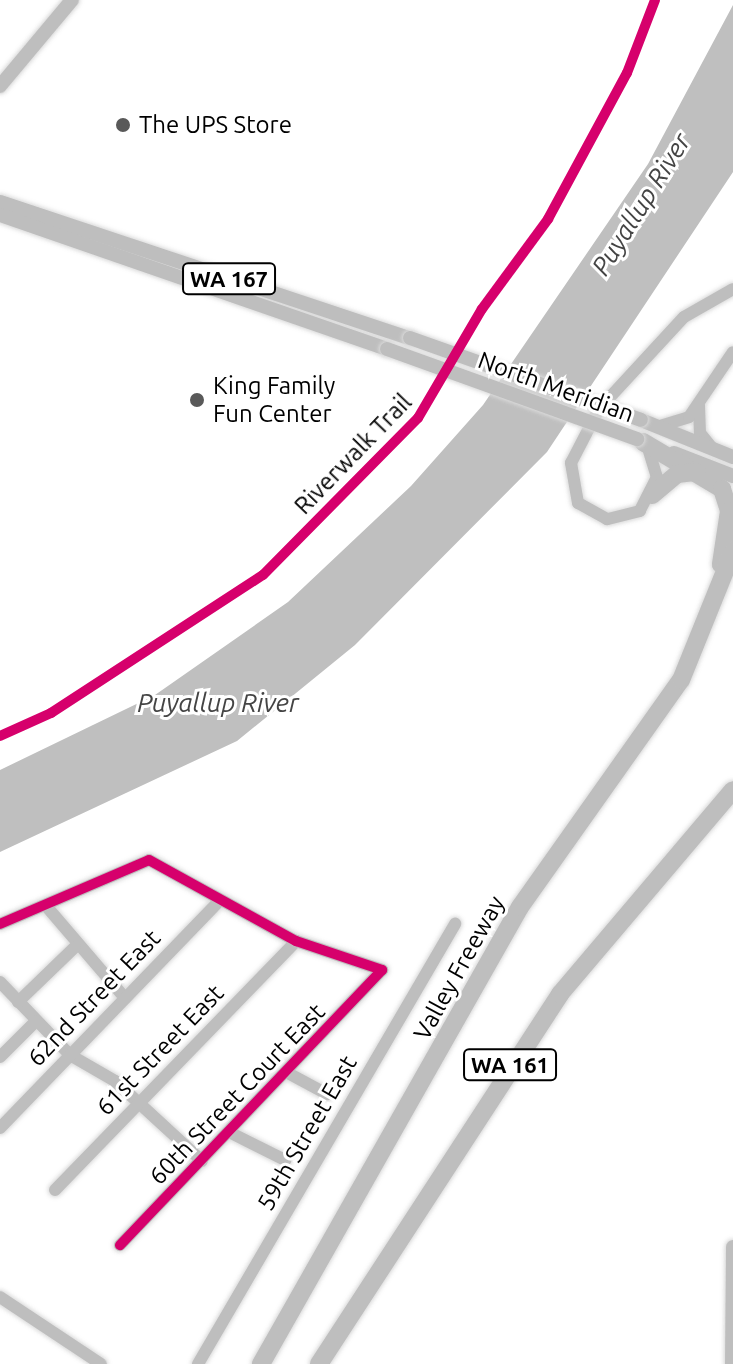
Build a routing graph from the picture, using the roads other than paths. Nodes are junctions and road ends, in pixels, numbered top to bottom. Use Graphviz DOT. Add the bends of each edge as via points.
graph roads {
  1 [pos="72,0"];
  2 [pos="0,86"];
  3 [pos="2,205"];
  4 [pos="733,289"];
  5 [pos="733,352"];
  6 [pos="703,395"];
  7 [pos="647,422"];
  8 [pos="640,440"];
  9 [pos="713,449"];
  10 [pos="733,457"];
  11 [pos="697,472"];
  12 [pos="733,476"];
  13 [pos="652,495"];
  14 [pos="733,551"];
  15 [pos="713,606"];
  16 [pos="733,790"];
  17 [pos="220,900"];
  18 [pos="47,907"];
  19 [pos="0,924"];
  20 [pos="455,924"];
  21 [pos="296,941"];
  22 [pos="75,947"];
  23 [pos="0,982"];
  24 [pos="125,998"];
  25 [pos="18,1002"];
  26 [pos="36,1021"];
  27 [pos="70,1055"];
  28 [pos="0,1057"];
  29 [pos="286,1072"];
  30 [pos="327,1094"];
  31 [pos="140,1104"];
  32 [pos="0,1128"];
  33 [pos="229,1132"];
  34 [pos="285,1160"];
  35 [pos="202,1161"];
  36 [pos="55,1190"];
  37 [pos="120,1245"];
  38 [pos="733,1247"];
  39 [pos="0,1297"];
  40 [pos="91,1362"];
  41 [pos="198,1364"];
  42 [pos="259,1364"];
  43 [pos="319,1364"];
  44 [pos="732,1364"];
  1 -- 2 [label="main road"];
  3 -- 7 [label="main road, North Meridian / WA 167, bridge" via="410,338"];
  3 -- 8 [label="main road, North Meridian / WA 167, bridge"];
  4 -- 13 [label="street" via="684,317 599,409 573,457 571,490 594,516 627,517"];
  5 -- 6 [label="street"];
  6 -- 7 [label="street" via="682,424"];
  6 -- 9 [label="street" via="697,424"];
  7 -- 9 [label="main road, North Meridian / WA 167"];
  8 -- 11 [label="highway, WA 167"];
  8 -- 12 [label="main road, North Meridian"];
  8 -- 13 [label="street" via="656,468"];
  9 -- 10 [label="main road, North Meridian / WA 167"];
  11 -- 13 [label="highway" via="672,476"];
  11 -- 15 [label="highway, WA 167" via="722,489 729,511"];
  14 -- 15 [label="highway, WA 161"];
  15 -- 42 [label="highway, Valley Freeway / WA 161" via="667,704 520,907"];
  16 -- 43 [label="highway, WA 161" via="560,994"];
  17 -- 18 [label="street" via="149,860"];
  17 -- 21 [label="street"];
  17 -- 24 [label="street, 62nd Street East"];
  18 -- 19 [label="street"];
  18 -- 22 [label="street"];
  20 -- 41 [label="street, 59th Street East"];
  21 -- 29 [label="street, 60th Street Court East" via="382,970"];
  21 -- 31 [label="street, 61st Street East"];
  22 -- 24 [label="street"];
  22 -- 25 [label="street"];
  23 -- 25 [label="street"];
  24 -- 27 [label="street, 62nd Street East"];
  25 -- 26 [label="street"];
  26 -- 27 [label="street"];
  26 -- 28 [label="street"];
  27 -- 31 [label="street"];
  27 -- 32 [label="street, 62nd Street East"];
  29 -- 30 [label="street"];
  29 -- 33 [label="street, 60th Street Court East"];
  31 -- 35 [label="street"];
  31 -- 36 [label="street, 61st Street East"];
  33 -- 34 [label="street"];
  33 -- 35 [label="street, 60th Street Court East"];
  35 -- 37 [label="street, 60th Street Court East"];
  38 -- 44 [label="main road" via="728,1302"];
  39 -- 40 [label="street"];
}
